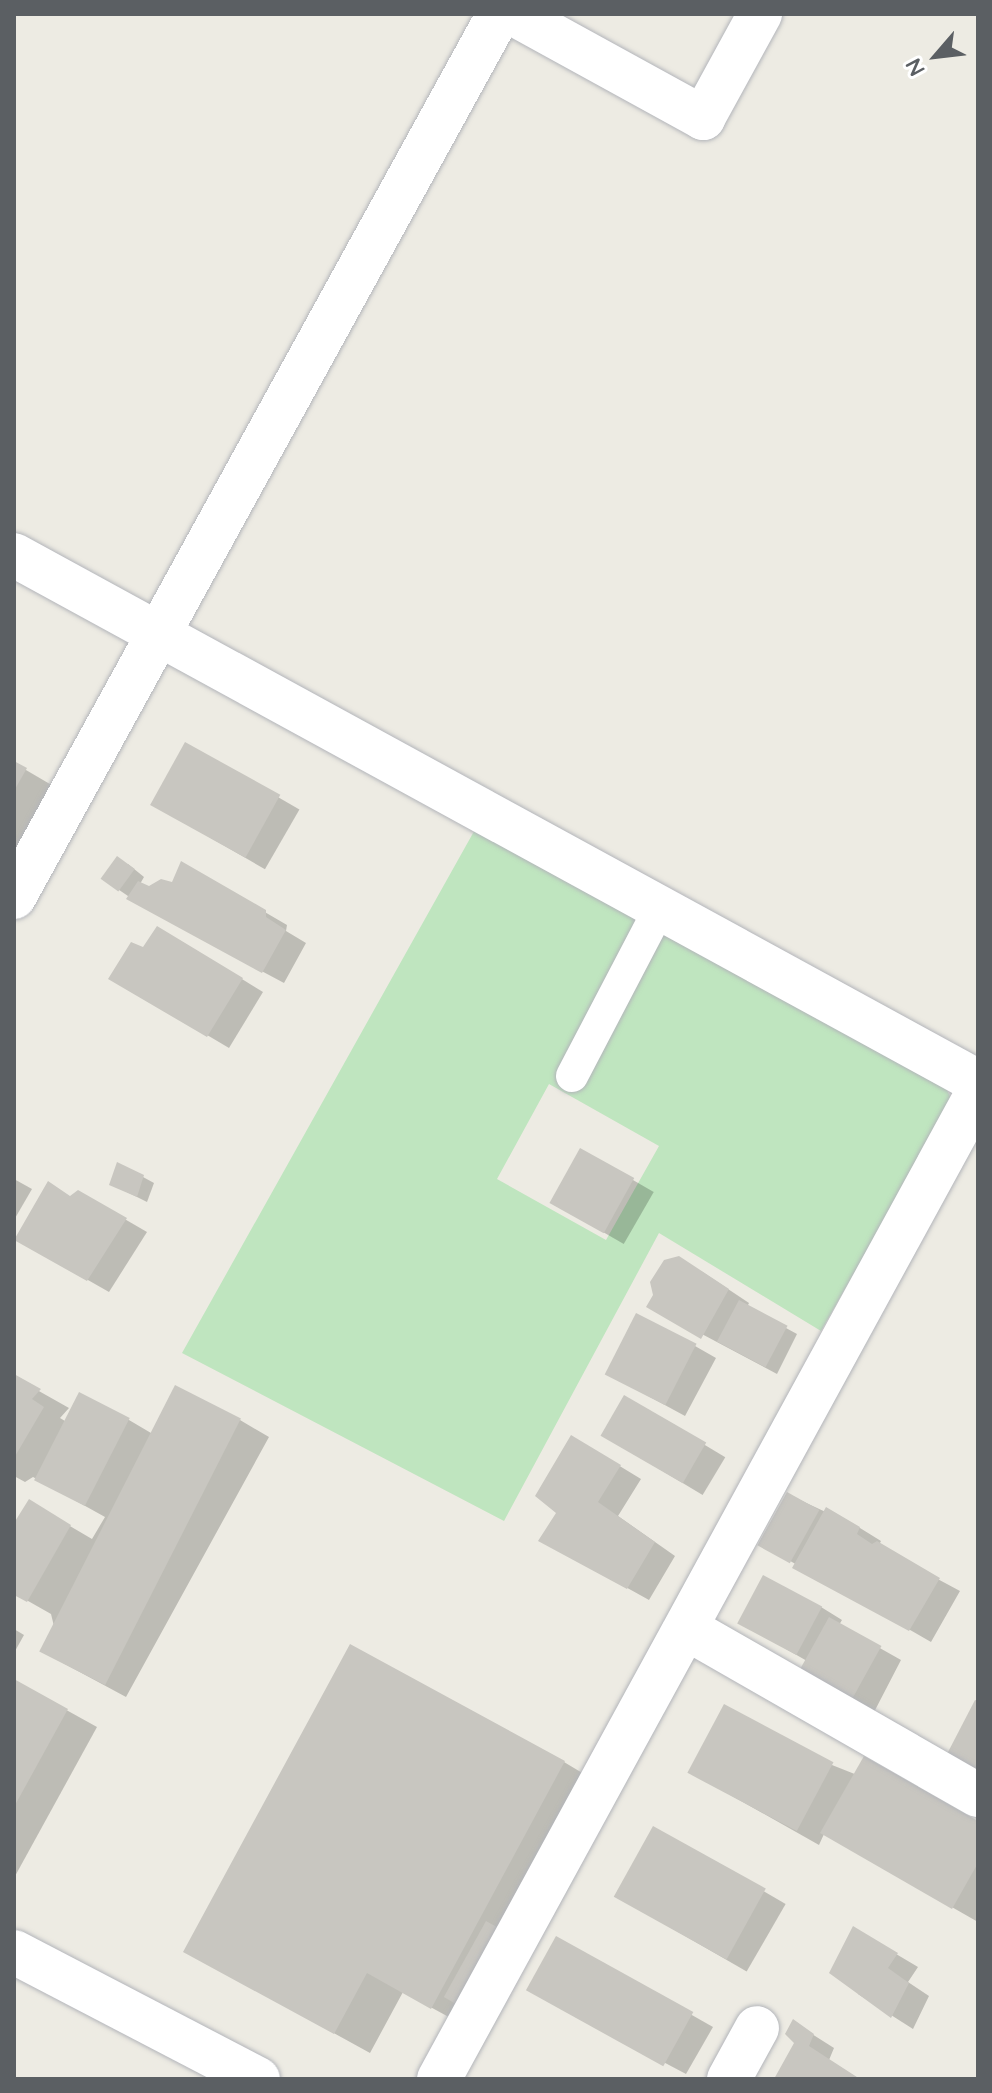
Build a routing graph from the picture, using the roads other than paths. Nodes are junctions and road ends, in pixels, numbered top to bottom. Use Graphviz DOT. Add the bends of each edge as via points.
graph roads {
  1 [pos="499,14"];
  2 [pos="514,14"];
  3 [pos="760,14"];
  4 [pos="14,555"];
  5 [pos="159,636"];
  6 [pos="14,897"];
  7 [pos="660,908"];
  8 [pos="572,1076"];
  9 [pos="978,1082"];
  10 [pos="978,1092"];
  11 [pos="686,1628"];
  12 [pos="978,1795"];
  13 [pos="14,1952"];
  14 [pos="757,2028"];
  15 [pos="258,2079"];
  16 [pos="439,2079"];
  17 [pos="729,2079"];
  1 -- 5 [label="street"];
  2 -- 3 [label="street" via="703,118"];
  4 -- 5 [label="street"];
  5 -- 6 [label="street"];
  5 -- 7 [label="street"];
  7 -- 8 [label="lane"];
  7 -- 9 [label="street"];
  10 -- 11 [label="street"];
  11 -- 12 [label="street"];
  11 -- 16 [label="street"];
  13 -- 15 [label="street"];
  14 -- 17 [label="street"];
}
